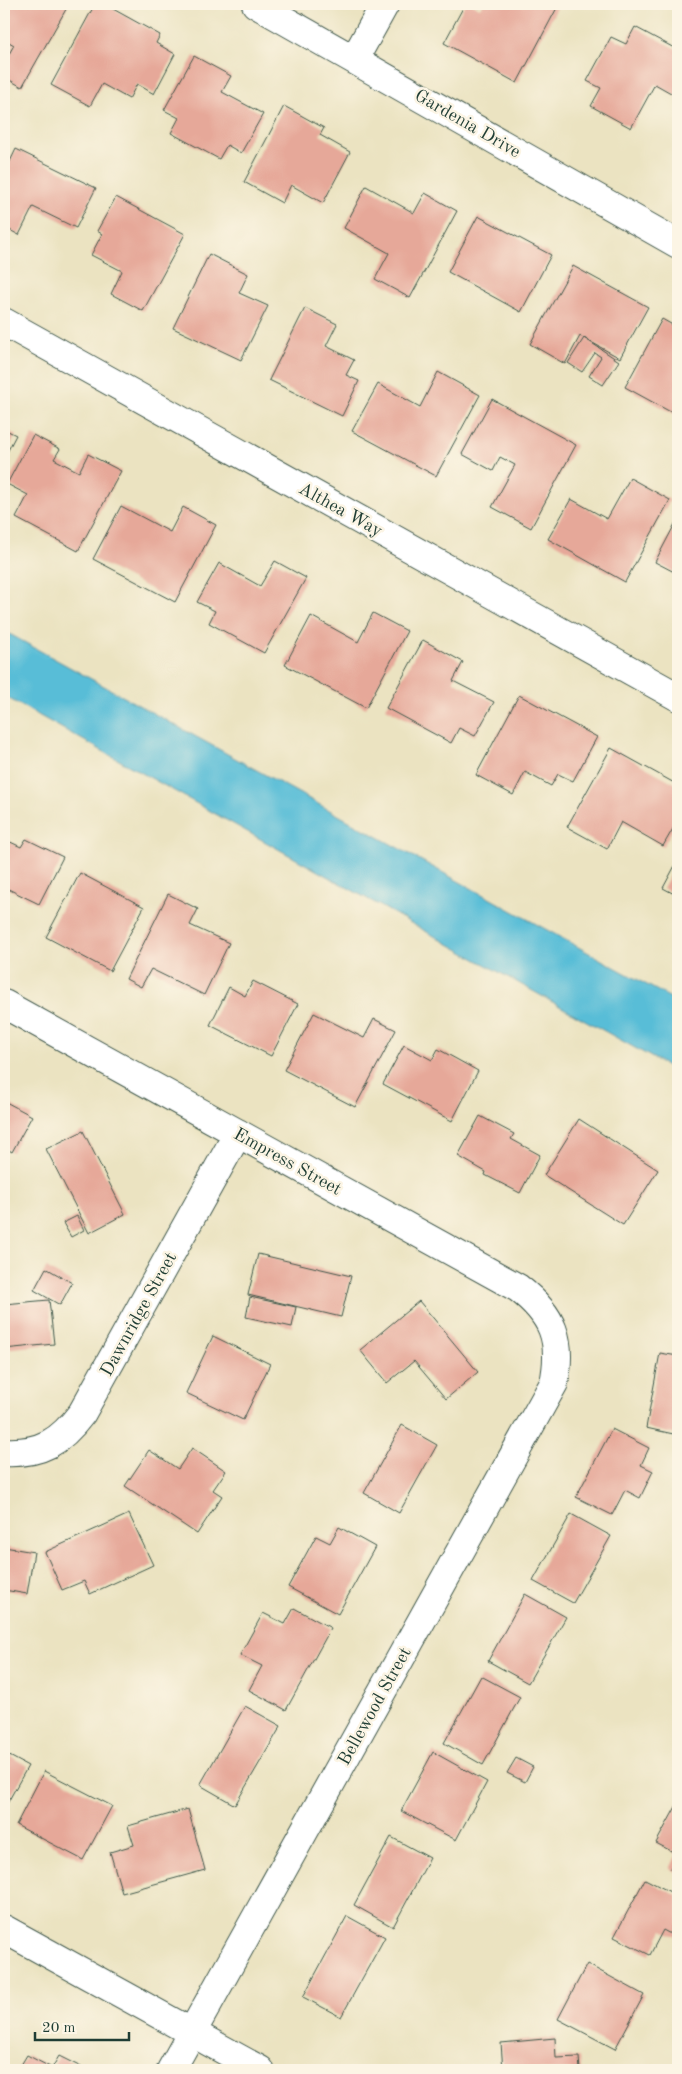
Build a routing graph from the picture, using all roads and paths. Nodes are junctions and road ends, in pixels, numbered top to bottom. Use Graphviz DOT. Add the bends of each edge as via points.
graph roads {
  1 [pos="256,4"];
  2 [pos="385,4"];
  3 [pos="355,58"];
  4 [pos="678,244"];
  5 [pos="4,322"];
  6 [pos="678,697"];
  7 [pos="4,1004"];
  8 [pos="238,1133"];
  9 [pos="556,1336"];
  10 [pos="4,1452"];
  11 [pos="4,1929"];
  12 [pos="192,2033"];
  13 [pos="171,2070"];
  14 [pos="260,2070"];
  1 -- 3 [label="street, Gardenia Drive"];
  2 -- 3 [label="street"];
  3 -- 4 [label="street, Gardenia Drive"];
  5 -- 6 [label="street, Althea Way"];
  7 -- 8 [label="street, Empress Street"];
  8 -- 9 [label="street, Empress Street" via="518,1288 535,1301"];
  8 -- 10 [label="street, Dawnridge Street" via="82,1413 67,1432 45,1447 22,1453"];
  9 -- 12 [label="street, Bellewood Street" via="558,1360 554,1383"];
  11 -- 12 [label="street"];
  12 -- 13 [label="street, Bellewood Street"];
  12 -- 14 [label="street"];
}
